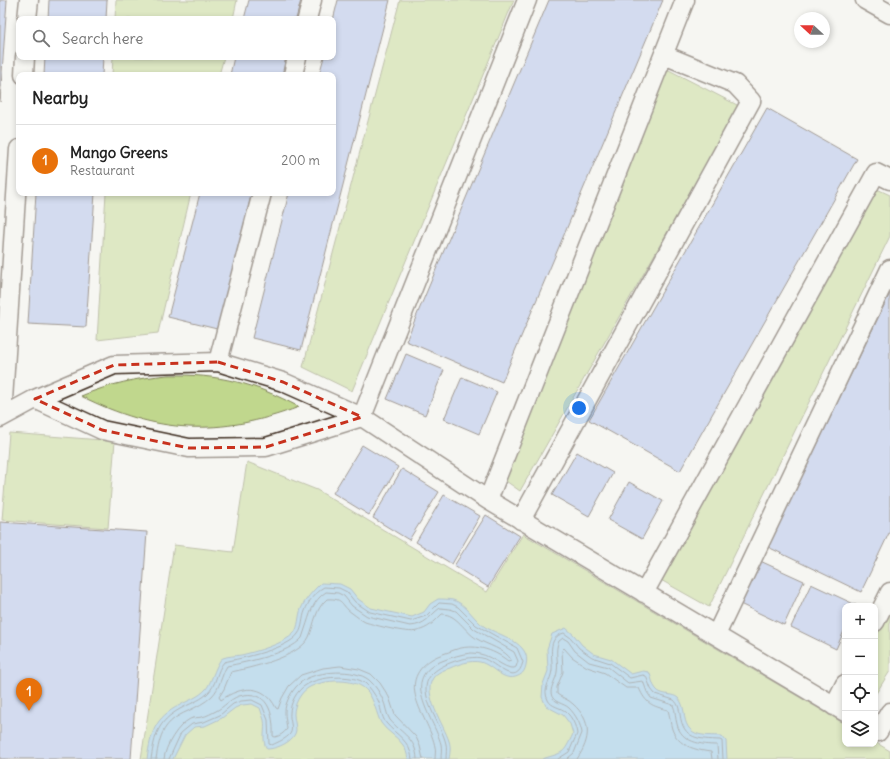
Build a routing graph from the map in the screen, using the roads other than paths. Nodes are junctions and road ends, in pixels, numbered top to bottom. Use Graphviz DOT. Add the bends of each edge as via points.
graph roads {
  1 [pos="29,0"];
  2 [pos="312,0"];
  3 [pos="527,0"];
  4 [pos="685,0"];
  5 [pos="865,0"];
  6 [pos="890,14"];
  7 [pos="28,16"];
  8 [pos="308,16"];
  9 [pos="664,55"];
  10 [pos="25,60"];
  11 [pos="297,60"];
  12 [pos="24,72"];
  13 [pos="294,72"];
  14 [pos="890,180"];
  15 [pos="16,194"];
  16 [pos="261,196"];
  17 [pos="890,269"];
  18 [pos="218,362"];
  19 [pos="35,399"];
  20 [pos="1,417"];
  21 [pos="362,417"];
  22 [pos="488,500"];
  23 [pos="521,520"];
  24 [pos="890,592"];
  25 [pos="644,593"];
  26 [pos="878,616"];
  27 [pos="716,635"];
  28 [pos="842,699"];
  29 [pos="840,709"];
  30 [pos="890,712"];
  31 [pos="881,734"];
  1 -- 7 [label="street"];
  2 -- 8 [label="street"];
  3 -- 21 [label="street"];
  4 -- 9 [label="street"];
  5 -- 6 [label="street"];
  9 -- 22 [label="street"];
  9 -- 23 [label="street" via="735,84 751,102"];
  10 -- 12 [label="street"];
  11 -- 13 [label="street"];
  14 -- 25 [label="street" via="876,173"];
  15 -- 20 [label="street"];
  16 -- 18 [label="street"];
  17 -- 27 [label="street"];
  18 -- 19 [label="street" via="114,365"];
  18 -- 21 [label="street" via="283,382"];
  19 -- 20 [label="street"];
  19 -- 21 [label="street" via="102,430 189,448 266,447"];
  21 -- 22 [label="street"];
  22 -- 23 [label="street"];
  23 -- 25 [label="street"];
  24 -- 26 [label="street"];
  25 -- 27 [label="street"];
  27 -- 29 [label="street"];
  28 -- 29 [label="street"];
  30 -- 31 [label="street"];
}
